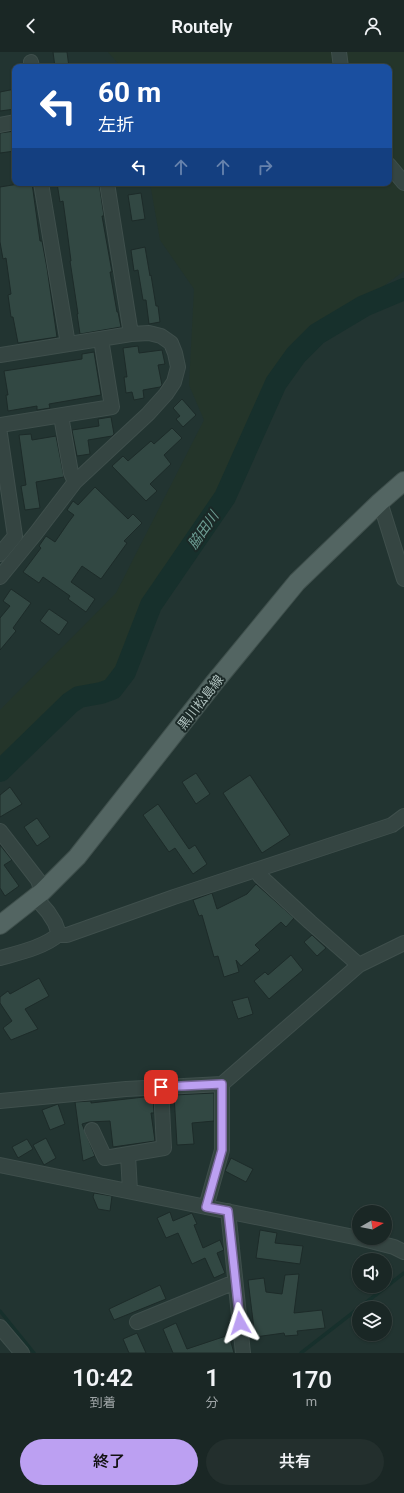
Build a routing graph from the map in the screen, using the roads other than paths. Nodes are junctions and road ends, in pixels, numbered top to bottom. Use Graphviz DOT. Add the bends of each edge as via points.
graph roads {
  1 [pos="339,52"];
  2 [pos="341,64"];
  3 [pos="12,122"];
  4 [pos="0,124"];
  5 [pos="392,169"];
  6 [pos="404,183"];
  7 [pos="42,186"];
  8 [pos="107,186"];
  9 [pos="131,334"];
  10 [pos="101,339"];
  11 [pos="68,344"];
  12 [pos="0,352"];
  13 [pos="61,416"];
  14 [pos="0,425"];
  15 [pos="0,434"];
  16 [pos="404,481"];
  17 [pos="75,482"];
  18 [pos="380,502"];
  19 [pos="0,554"];
  20 [pos="0,577"];
  21 [pos="404,579"];
  22 [pos="404,816"];
  23 [pos="3,829"];
  24 [pos="256,870"];
  25 [pos="39,895"];
  26 [pos="0,925"];
  27 [pos="59,934"];
  28 [pos="404,943"];
  29 [pos="0,958"];
  30 [pos="359,964"];
  31 [pos="222,1084"];
  32 [pos="161,1087"];
  33 [pos="0,1101"];
  34 [pos="92,1130"];
  35 [pos="128,1155"];
  36 [pos="0,1165"];
  37 [pos="130,1191"];
  38 [pos="206,1207"];
  39 [pos="228,1211"];
  40 [pos="352,1237"];
  41 [pos="386,1245"];
  42 [pos="404,1252"];
  43 [pos="235,1282"];
  44 [pos="137,1322"];
  45 [pos="0,1327"];
  46 [pos="22,1353"];
  47 [pos="243,1353"];
  1 -- 2 [label="street"];
  3 -- 4 [label="street"];
  5 -- 6 [label="street"];
  7 -- 11 [label="street"];
  8 -- 9 [label="street"];
  9 -- 10 [label="street"];
  9 -- 17 [label="street" via="149,333 161,336 171,343 178,367 174,382 148,414"];
  10 -- 11 [label="street"];
  10 -- 13 [label="street" via="112,407"];
  11 -- 12 [label="street"];
  13 -- 14 [label="street"];
  13 -- 17 [label="street" via="71,473"];
  15 -- 19 [label="street" via="15,536"];
  16 -- 18 [label="main road, 黒川松島線"];
  17 -- 20 [label="street"];
  18 -- 21 [label="street"];
  18 -- 25 [label="main road, 黒川松島線" via="297,582 77,857"];
  22 -- 24 [label="street" via="392,825"];
  23 -- 25 [label="street" via="38,880"];
  24 -- 27 [label="street" via="67,935"];
  24 -- 30 [label="street" via="276,892"];
  25 -- 26 [label="main road, 黒川松島線"];
  25 -- 27 [label="street"];
  27 -- 29 [label="street" via="30,949"];
  28 -- 30 [label="street"];
  30 -- 31 [label="street"];
  31 -- 32 [label="street"];
  31 -- 38 [label="street" via="222,1150"];
  32 -- 33 [label="street"];
  32 -- 35 [label="street" via="164,1148"];
  34 -- 35 [label="street" via="105,1158"];
  35 -- 37 [label="street"];
  36 -- 37 [label="street"];
  37 -- 38 [label="street"];
  38 -- 39 [label="street"];
  39 -- 40 [label="street"];
  39 -- 43 [label="street"];
  41 -- 42 [label="street"];
  43 -- 44 [label="street"];
  43 -- 47 [label="street"];
  45 -- 46 [label="street"];
}
